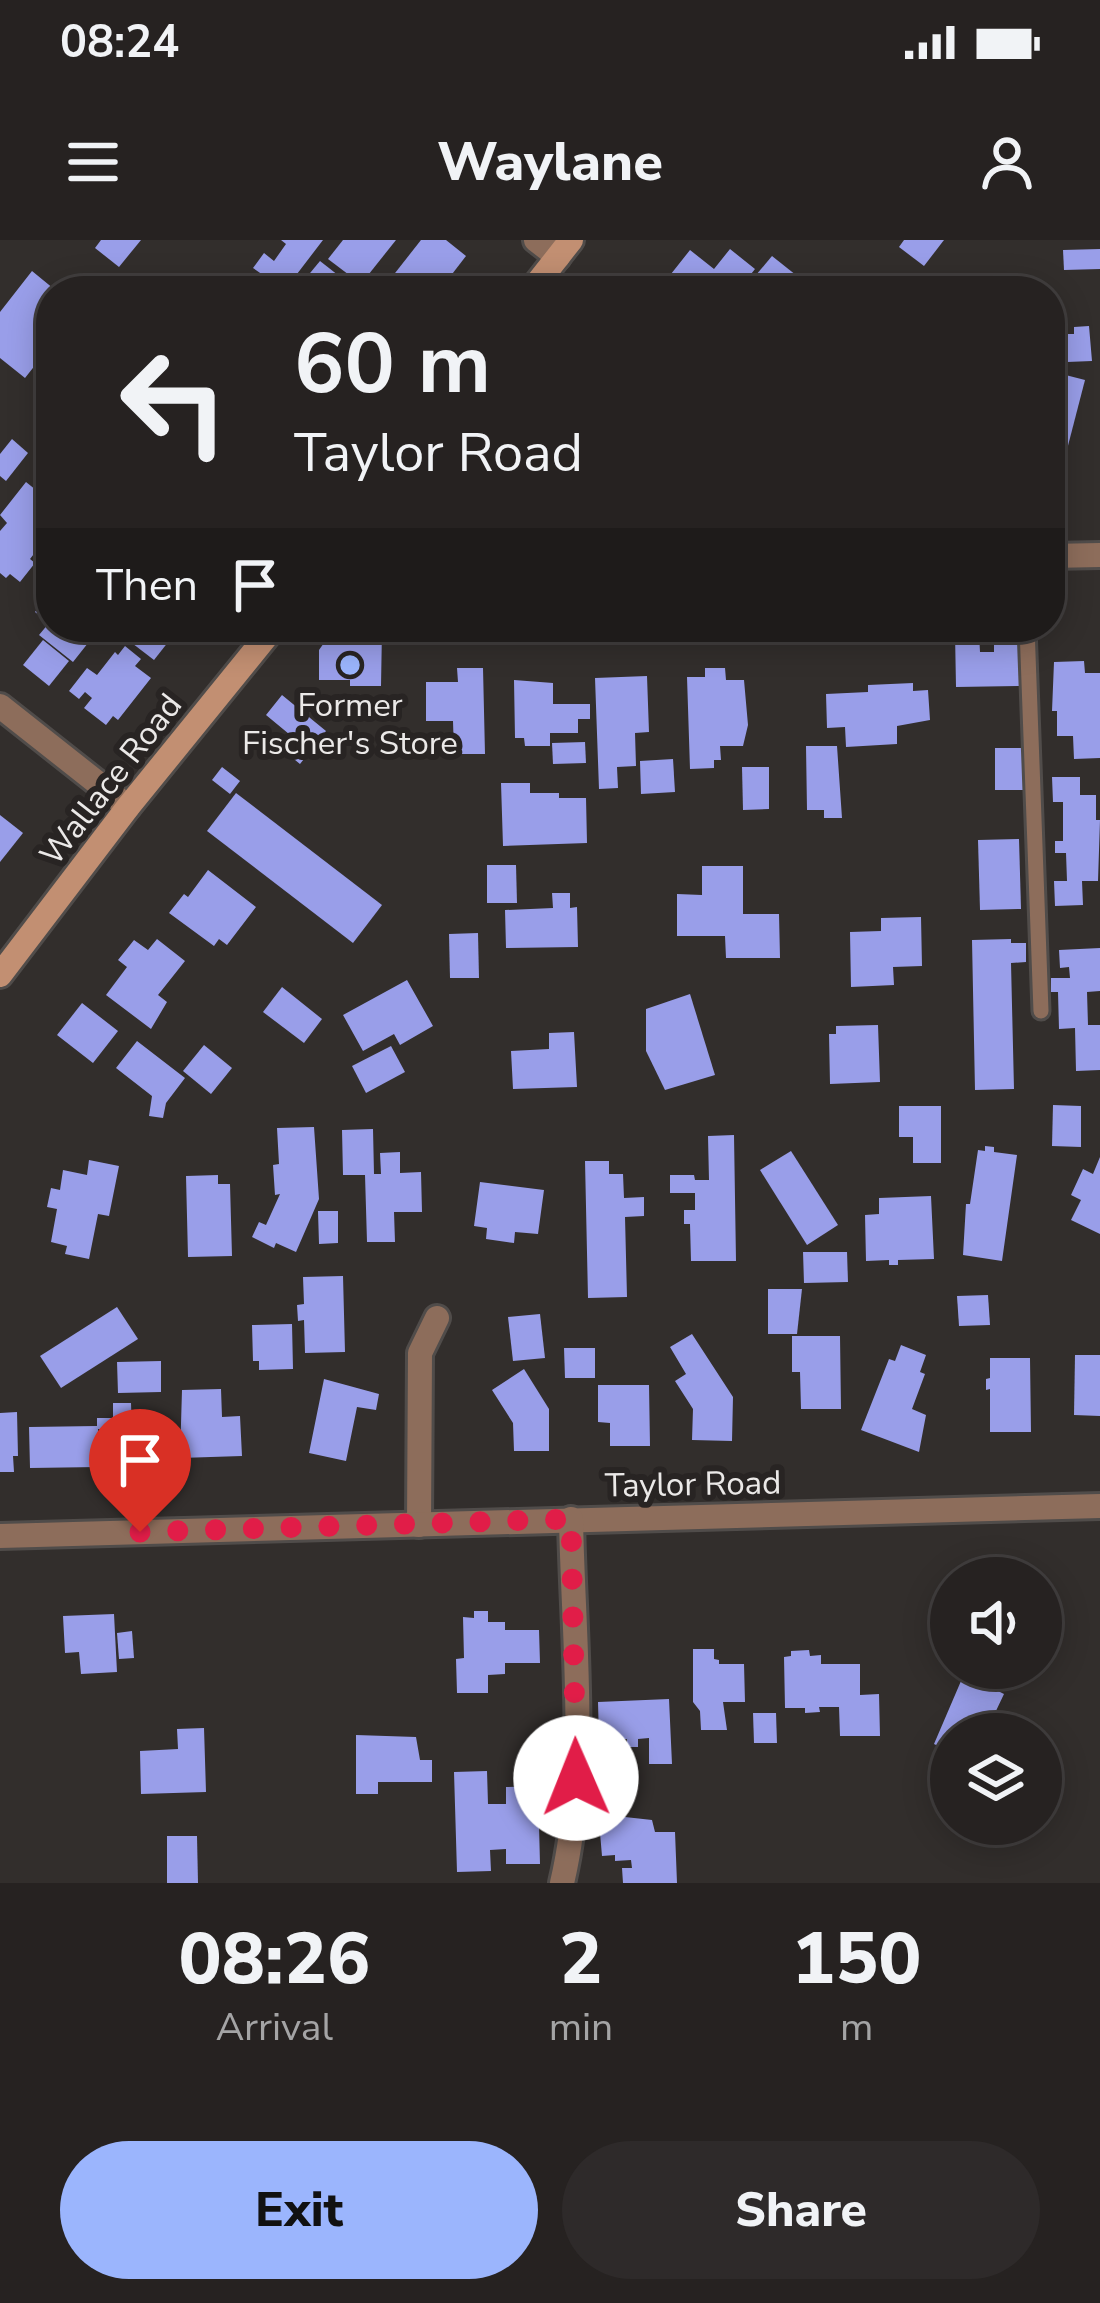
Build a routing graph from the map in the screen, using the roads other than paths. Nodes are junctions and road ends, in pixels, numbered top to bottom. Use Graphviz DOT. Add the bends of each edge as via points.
graph roads {
  1 [pos="536,240"];
  2 [pos="564,249"];
  3 [pos="543,276"];
  4 [pos="1100,555"];
  5 [pos="1065,556"];
  6 [pos="262,642"];
  7 [pos="1029,642"];
  8 [pos="0,706"];
  9 [pos="128,807"];
  10 [pos="0,975"];
  11 [pos="1041,1011"];
  12 [pos="436,1318"];
  13 [pos="1100,1506"];
  14 [pos="571,1519"];
  15 [pos="418,1525"];
  16 [pos="0,1536"];
  17 [pos="562,1883"];
  1 -- 2 [label="street"];
  2 -- 3 [label="street"];
  4 -- 5 [label="street"];
  6 -- 9 [label="street, Wallace Road"];
  7 -- 11 [label="lane"];
  8 -- 9 [label="street"];
  9 -- 10 [label="street, Wallace Road"];
  12 -- 15 [label="street" via="418,1372"];
  13 -- 14 [label="street, Taylor Road"];
  14 -- 15 [label="street, Taylor Road"];
  14 -- 17 [label="street" via="576,1778"];
  15 -- 16 [label="street, Taylor Road"];
}
